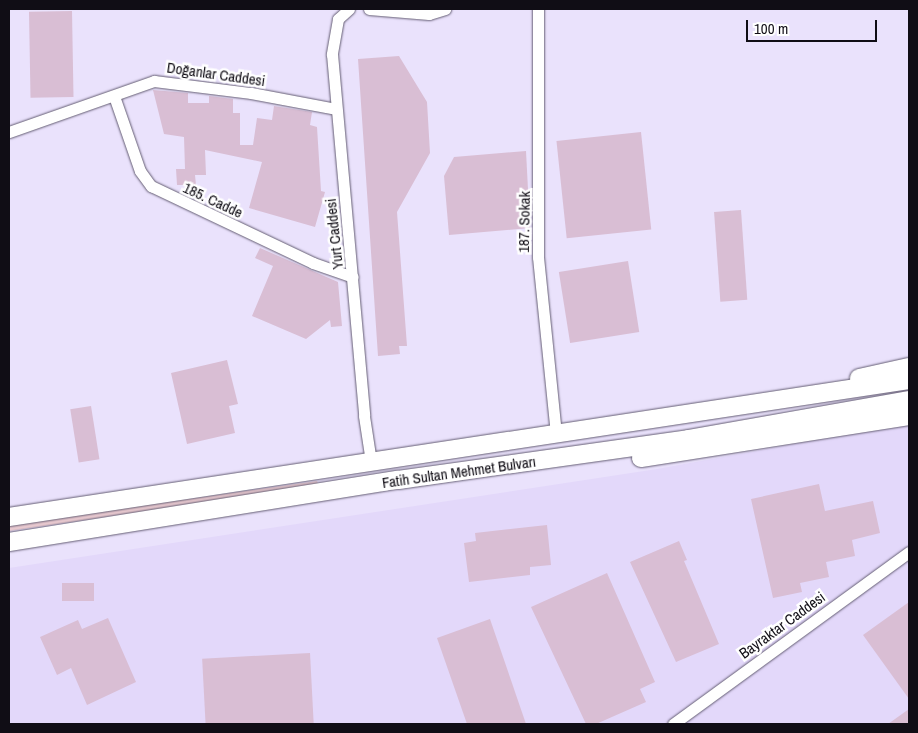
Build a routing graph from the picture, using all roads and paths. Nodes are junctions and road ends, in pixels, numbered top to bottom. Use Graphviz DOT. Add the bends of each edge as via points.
graph roads {
  1 [pos="349,9"];
  2 [pos="369,9"];
  3 [pos="445,9"];
  4 [pos="538,9"];
  5 [pos="387,10"];
  6 [pos="114,96"];
  7 [pos="336,110"];
  8 [pos="9,132"];
  9 [pos="353,277"];
  10 [pos="909,366"];
  11 [pos="909,380"];
  12 [pos="909,400"];
  13 [pos="718,411"];
  14 [pos="909,416"];
  15 [pos="556,434"];
  16 [pos="371,462"];
  17 [pos="514,464"];
  18 [pos="9,517"];
  19 [pos="9,542"];
  20 [pos="909,552"];
  21 [pos="673,724"];
  1 -- 7 [label="street, Yurt Caddesi" via="338,19 333,37"];
  2 -- 5 [label="street"];
  3 -- 5 [label="street" via="429,14"];
  4 -- 15 [label="street, 187. Sokak" via="538,257"];
  6 -- 7 [label="street, Doğanlar Caddesi" via="145,83 161,81 251,93"];
  6 -- 8 [label="street, Doğanlar Caddesi"];
  6 -- 9 [label="street, 185. Cadde" via="140,171 151,186 313,263"];
  7 -- 9 [label="street, Yurt Caddesi"];
  9 -- 16 [label="street, Yurt Caddesi" via="364,416"];
  10 -- 13 [label="highway"];
  11 -- 13 [label="highway, Fatih Sultan Mehmet Bulvarı"];
  12 -- 17 [label="highway, Fatih Sultan Mehmet Bulvarı" via="697,438"];
  13 -- 15 [label="highway, Fatih Sultan Mehmet Bulvarı"];
  14 -- 17 [label="highway" via="609,462 557,468"];
  15 -- 16 [label="highway, Fatih Sultan Mehmet Bulvarı"];
  16 -- 18 [label="highway, Fatih Sultan Mehmet Bulvarı"];
  17 -- 19 [label="highway, Fatih Sultan Mehmet Bulvarı"];
  20 -- 21 [label="street, Bayraktar Caddesi"];
}
